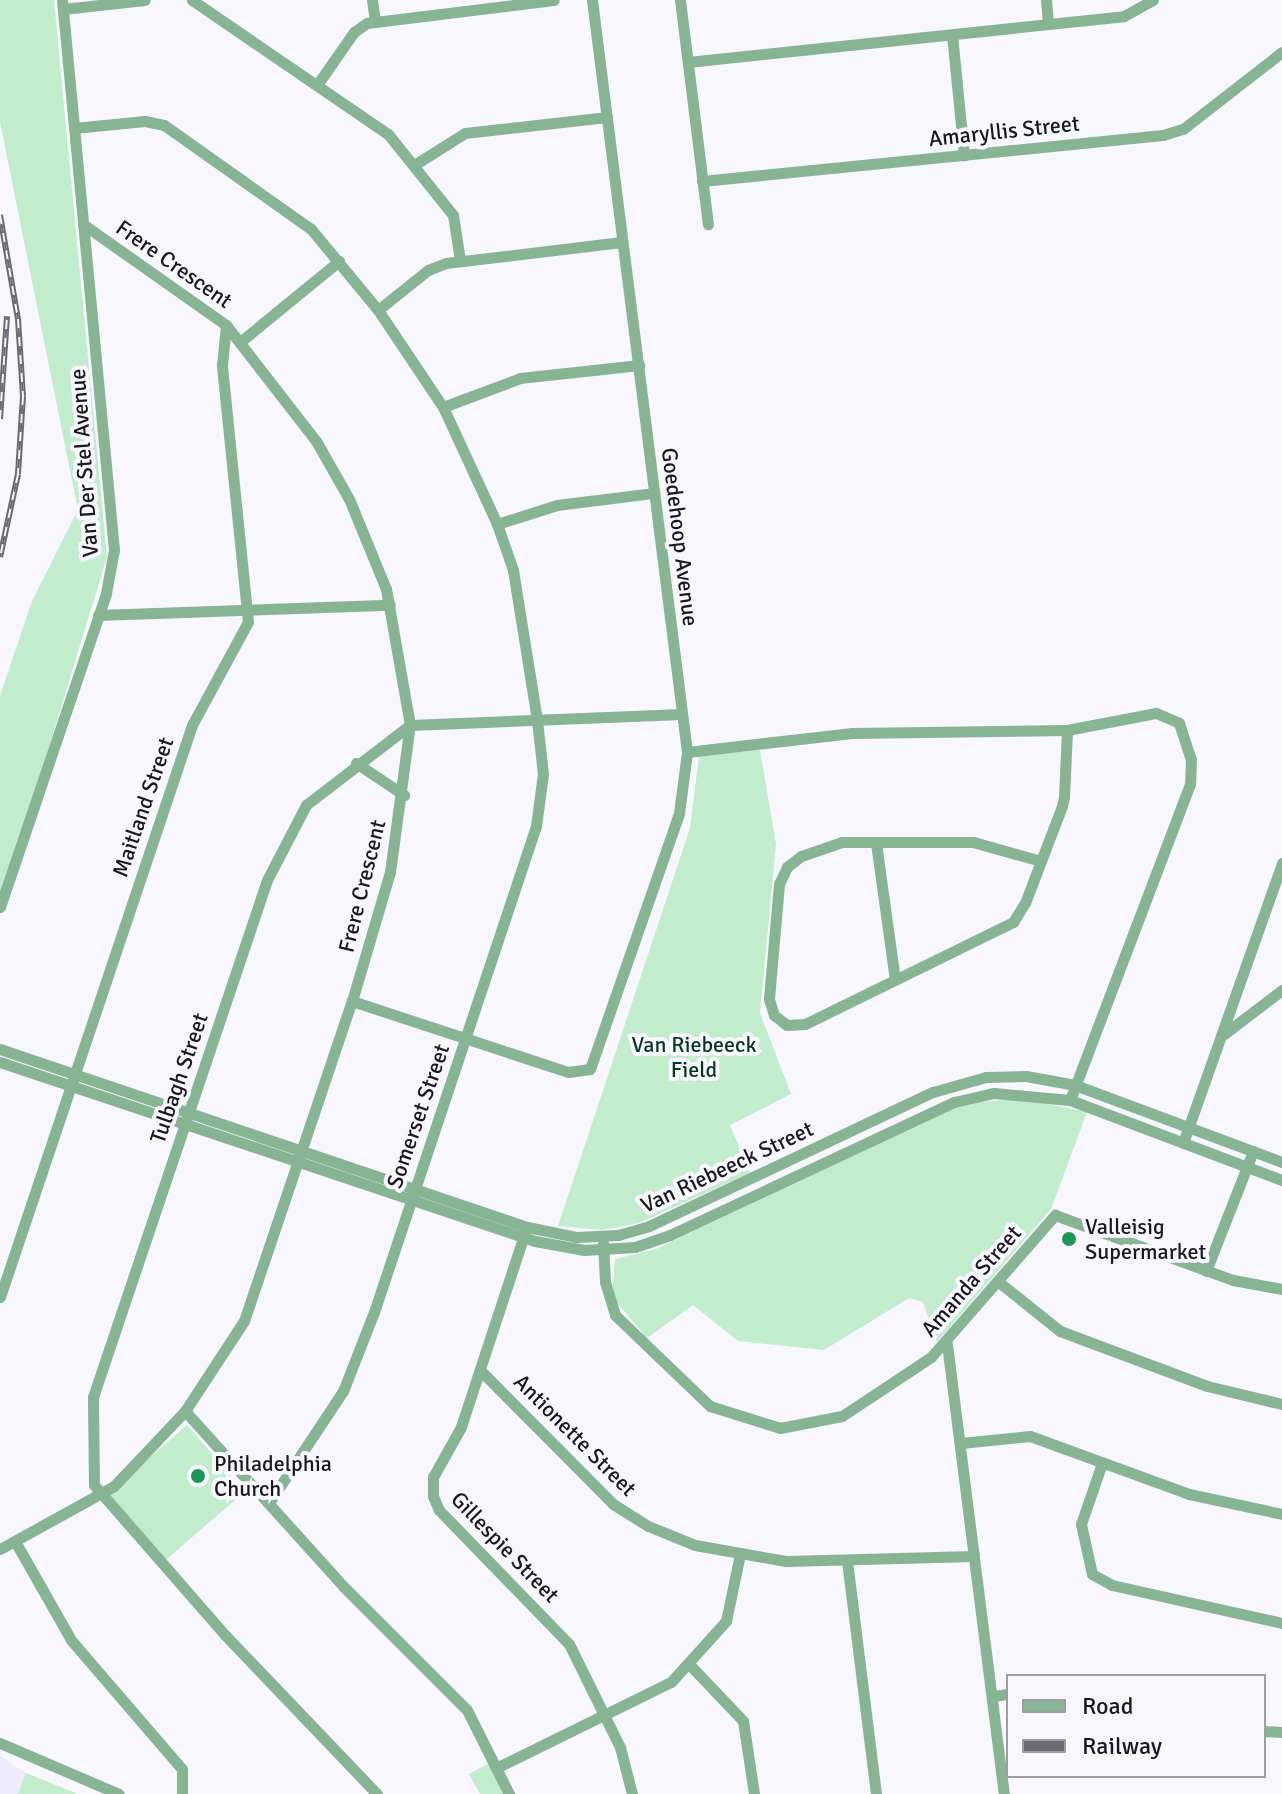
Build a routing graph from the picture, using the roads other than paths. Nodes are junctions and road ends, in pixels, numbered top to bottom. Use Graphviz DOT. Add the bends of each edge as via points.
graph roads {
  1 [pos="145,0"];
  2 [pos="192,0"];
  3 [pos="372,0"];
  4 [pos="554,0"];
  5 [pos="592,0"];
  6 [pos="680,0"];
  7 [pos="1046,0"];
  8 [pos="1153,0"];
  9 [pos="62,4"];
  10 [pos="375,21"];
  11 [pos="1048,24"];
  12 [pos="952,35"];
  13 [pos="1282,52"];
  14 [pos="688,62"];
  15 [pos="317,85"];
  16 [pos="607,117"];
  17 [pos="74,128"];
  18 [pos="964,155"];
  19 [pos="414,165"];
  20 [pos="702,181"];
  21 [pos="83,224"];
  22 [pos="708,224"];
  23 [pos="622,242"];
  24 [pos="460,260"];
  25 [pos="339,261"];
  26 [pos="378,310"];
  27 [pos="226,325"];
  28 [pos="240,342"];
  29 [pos="639,365"];
  30 [pos="443,407"];
  31 [pos="654,493"];
  32 [pos="497,524"];
  33 [pos="390,605"];
  34 [pos="249,610"];
  35 [pos="98,615"];
  36 [pos="682,714"];
  37 [pos="537,720"];
  38 [pos="410,725"];
  39 [pos="1067,730"];
  40 [pos="687,752"];
  41 [pos="356,763"];
  42 [pos="404,795"];
  43 [pos="876,843"];
  44 [pos="1041,861"];
  45 [pos="1282,863"];
  46 [pos="0,907"];
  47 [pos="895,980"];
  48 [pos="1282,990"];
  49 [pos="352,1001"];
  50 [pos="1224,1034"];
  51 [pos="466,1037"];
  52 [pos="0,1049"];
  53 [pos="0,1062"];
  54 [pos="21,1063"];
  55 [pos="72,1080"];
  56 [pos="1075,1085"];
  57 [pos="1070,1100"];
  58 [pos="186,1120"];
  59 [pos="1189,1127"];
  60 [pos="1183,1143"];
  61 [pos="1253,1151"];
  62 [pos="299,1157"];
  63 [pos="1282,1162"];
  64 [pos="1247,1168"];
  65 [pos="1282,1180"];
  66 [pos="413,1195"];
  67 [pos="525,1232"];
  68 [pos="603,1236"];
  69 [pos="603,1250"];
  70 [pos="1206,1271"];
  71 [pos="1000,1283"];
  72 [pos="1282,1289"];
  73 [pos="0,1297"];
  74 [pos="947,1344"];
  75 [pos="481,1371"];
  76 [pos="1282,1404"];
  77 [pos="185,1411"];
  78 [pos="961,1443"];
  79 [pos="1102,1463"];
  80 [pos="101,1496"];
  81 [pos="269,1503"];
  82 [pos="1282,1514"];
  83 [pos="16,1543"];
  84 [pos="0,1549"];
  85 [pos="740,1554"];
  86 [pos="974,1556"];
  87 [pos="847,1561"];
  88 [pos="1282,1623"];
  89 [pos="689,1664"];
  90 [pos="1006,1694"];
  91 [pos="993,1696"];
  92 [pos="606,1717"];
  93 [pos="0,1743"];
  94 [pos="496,1768"];
  95 [pos="119,1794"];
  96 [pos="182,1794"];
  97 [pos="377,1794"];
  98 [pos="509,1794"];
  99 [pos="632,1794"];
  100 [pos="754,1794"];
  101 [pos="876,1794"];
  102 [pos="1004,1794"];
  1 -- 9 [label="street"];
  2 -- 15 [label="street"];
  3 -- 10 [label="street"];
  4 -- 10 [label="street"];
  5 -- 16 [label="street, Goedehoop Avenue"];
  6 -- 14 [label="street"];
  7 -- 11 [label="street"];
  8 -- 11 [label="street" via="1124,16"];
  9 -- 17 [label="street, Van Der Stel Avenue"];
  10 -- 15 [label="street" via="354,32"];
  11 -- 12 [label="street"];
  12 -- 14 [label="street"];
  12 -- 18 [label="street"];
  13 -- 18 [label="street, Amaryllis Street" via="1175,132"];
  14 -- 20 [label="street"];
  15 -- 19 [label="street" via="388,134"];
  16 -- 19 [label="street" via="458,135"];
  16 -- 23 [label="street, Goedehoop Avenue"];
  17 -- 21 [label="street, Van Der Stel Avenue"];
  17 -- 25 [label="street, Somerset Street" via="159,123 293,213"];
  18 -- 20 [label="street, Amaryllis Street"];
  19 -- 24 [label="street" via="453,215"];
  20 -- 22 [label="street"];
  21 -- 27 [label="street, Frere Crescent"];
  21 -- 35 [label="street, Van Der Stel Avenue" via="114,533 111,571"];
  23 -- 24 [label="street"];
  23 -- 29 [label="street, Goedehoop Avenue"];
  24 -- 26 [label="street" via="428,270"];
  25 -- 26 [label="street, Somerset Street"];
  25 -- 28 [label="street"];
  26 -- 30 [label="street, Somerset Street"];
  27 -- 28 [label="street, Frere Crescent"];
  27 -- 34 [label="street, Maitland Street" via="222,365"];
  28 -- 33 [label="street, Frere Crescent" via="295,409 332,468 370,547"];
  29 -- 30 [label="street" via="520,378"];
  29 -- 31 [label="street, Goedehoop Avenue"];
  30 -- 32 [label="street, Somerset Street"];
  31 -- 32 [label="street" via="557,505"];
  31 -- 36 [label="street, Goedehoop Avenue"];
  32 -- 37 [label="street, Somerset Street" via="513,570"];
  33 -- 34 [label="street"];
  33 -- 38 [label="street, Frere Crescent"];
  34 -- 35 [label="street"];
  34 -- 55 [label="street, Maitland Street" via="246,629 192,725"];
  35 -- 46 [label="street, Van Der Stel Avenue"];
  36 -- 37 [label="street"];
  36 -- 40 [label="street, Goedehoop Avenue"];
  37 -- 38 [label="street"];
  37 -- 51 [label="street, Somerset Street" via="543,774 536,826"];
  38 -- 41 [label="street, Tulbagh Street"];
  38 -- 42 [label="street, Frere Crescent"];
  39 -- 40 [label="street" via="841,734"];
  39 -- 44 [label="street" via="1066,789"];
  39 -- 56 [label="street" via="1156,713 1179,723 1191,759 1190,784"];
  40 -- 51 [label="street, Goedehoop Avenue" via="679,813 592,1067 568,1072"];
  41 -- 42 [label="street"];
  41 -- 58 [label="street, Tulbagh Street" via="306,805 276,860"];
  42 -- 49 [label="street, Frere Crescent" via="390,872"];
  43 -- 44 [label="street" via="982,843"];
  43 -- 47 [label="street"];
  43 -- 47 [label="street" via="837,843 787,867 779,884 769,999 776,1018 798,1026"];
  44 -- 47 [label="street" via="1023,908 1009,926"];
  45 -- 50 [label="street"];
  48 -- 50 [label="street"];
  49 -- 51 [label="street"];
  49 -- 62 [label="street, Frere Crescent"];
  50 -- 59 [label="street"];
  51 -- 66 [label="street, Somerset Street"];
  52 -- 54 [label="street, Van Riebeeck Street"];
  53 -- 54 [label="street, Van Riebeeck Street"];
  54 -- 55 [label="street, Van Riebeeck Street"];
  55 -- 58 [label="street, Van Riebeeck Street"];
  55 -- 73 [label="street, Maitland Street"];
  56 -- 57 [label="street"];
  56 -- 59 [label="street, Van Riebeeck Street"];
  56 -- 68 [label="street, Van Riebeeck Street" via="1013,1076 954,1084 662,1220"];
  57 -- 60 [label="street, Van Riebeeck Street"];
  57 -- 69 [label="street, Van Riebeeck Street" via="1012,1092 960,1099 670,1235"];
  58 -- 62 [label="street, Van Riebeeck Street"];
  58 -- 80 [label="street, Tulbagh Street" via="91,1405 92,1478"];
  59 -- 60 [label="street"];
  59 -- 61 [label="street, Van Riebeeck Street"];
  60 -- 64 [label="street, Van Riebeeck Street"];
  61 -- 63 [label="street, Van Riebeeck Street"];
  61 -- 64 [label="street"];
  62 -- 66 [label="street, Van Riebeeck Street"];
  62 -- 77 [label="street, Frere Crescent" via="244,1321"];
  64 -- 65 [label="street, Van Riebeeck Street"];
  64 -- 70 [label="street"];
  66 -- 67 [label="street, Van Riebeeck Street"];
  66 -- 81 [label="street, Somerset Street" via="350,1378"];
  67 -- 68 [label="street, Van Riebeeck Street"];
  67 -- 69 [label="street, Van Riebeeck Street"];
  67 -- 75 [label="street, Gillespie Street"];
  68 -- 69 [label="street, Amanda Street"];
  69 -- 74 [label="street, Amanda Street" via="615,1315 700,1398 746,1420 791,1428 842,1416"];
  70 -- 71 [label="street, Amanda Street" via="1058,1215 1049,1218"];
  70 -- 72 [label="street"];
  71 -- 74 [label="street, Amanda Street"];
  71 -- 76 [label="street" via="1060,1331 1207,1386"];
  74 -- 78 [label="street"];
  75 -- 85 [label="street, Antionette Street" via="624,1512 695,1545"];
  75 -- 92 [label="street, Gillespie Street" via="461,1427 436,1470 434,1502 564,1636"];
  77 -- 80 [label="street, Frere Crescent"];
  77 -- 81 [label="street"];
  78 -- 79 [label="street" via="1024,1435"];
  78 -- 86 [label="street"];
  79 -- 82 [label="street" via="1198,1496"];
  79 -- 88 [label="street" via="1081,1524 1092,1574 1112,1585"];
  80 -- 83 [label="street, Frere Crescent"];
  80 -- 97 [label="street"];
  81 -- 94 [label="street" via="467,1710"];
  83 -- 84 [label="street, Frere Crescent"];
  83 -- 96 [label="street" via="71,1640 182,1769"];
  85 -- 87 [label="street, Antionette Street"];
  85 -- 89 [label="street" via="726,1621"];
  86 -- 87 [label="street, Antionette Street"];
  86 -- 91 [label="street"];
  87 -- 101 [label="street"];
  89 -- 92 [label="street" via="662,1688"];
  89 -- 100 [label="street" via="743,1721"];
  90 -- 91 [label="street"];
  91 -- 102 [label="street"];
  92 -- 94 [label="street"];
  92 -- 99 [label="street, Gillespie Street" via="626,1762"];
  93 -- 95 [label="street"];
  94 -- 98 [label="street"];
}
